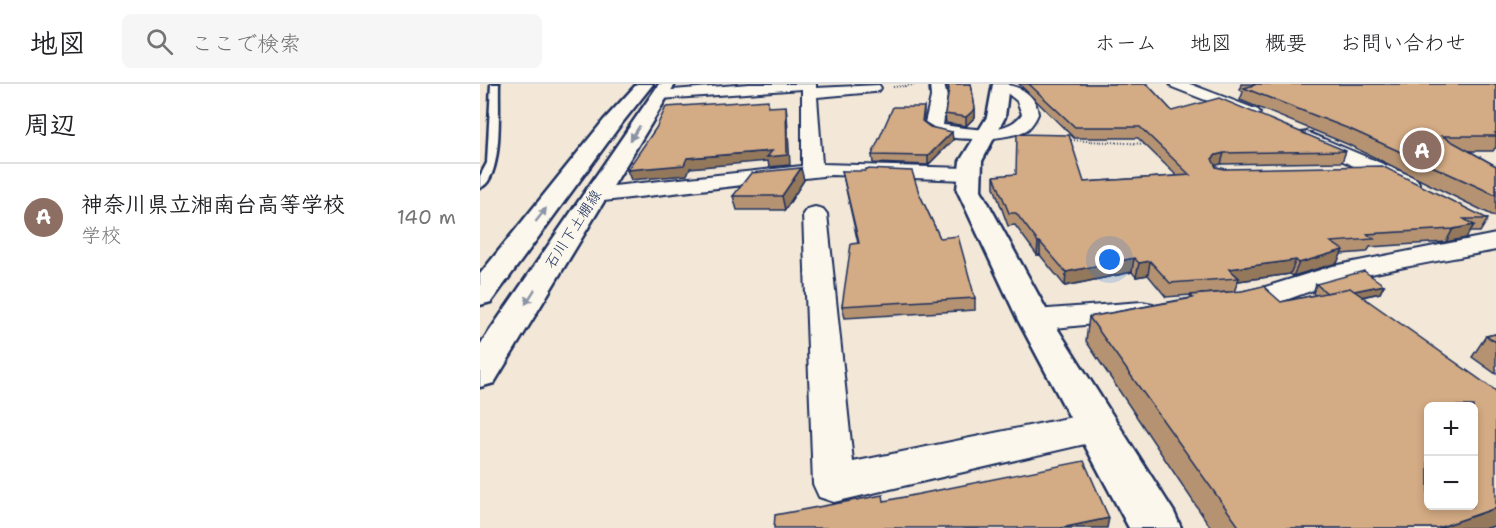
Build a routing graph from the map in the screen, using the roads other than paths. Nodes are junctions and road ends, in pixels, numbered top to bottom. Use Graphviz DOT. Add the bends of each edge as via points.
graph roads {
  1 [pos="495,84"];
  2 [pos="937,84"];
  3 [pos="1002,84"];
  4 [pos="1177,84"];
  5 [pos="809,87"];
  6 [pos="658,88"];
  7 [pos="874,88"];
  8 [pos="1265,118"];
  9 [pos="1286,127"];
  10 [pos="986,133"];
  11 [pos="1381,170"];
  12 [pos="812,171"];
  13 [pos="1335,171"];
  14 [pos="967,174"];
  15 [pos="480,185"];
  16 [pos="1422,190"];
  17 [pos="595,195"];
  18 [pos="815,214"];
  19 [pos="1493,232"];
  20 [pos="480,295"];
  21 [pos="1210,305"];
  22 [pos="1164,309"];
  23 [pos="1035,320"];
  24 [pos="480,374"];
  25 [pos="1097,427"];
  26 [pos="1156,528"];
  1 -- 15 [label="lane" via="492,163"];
  2 -- 10 [label="street" via="939,97 933,127"];
  3 -- 10 [label="street" via="998,108"];
  4 -- 8 [label="street"];
  5 -- 6 [label="street"];
  5 -- 7 [label="street"];
  5 -- 12 [label="street"];
  6 -- 17 [label="street, 石川下土棚線, one-way"];
  20 -- 6 [label="street, 石川下土棚線, one-way" via="611,124"];
  9 -- 11 [label="street"];
  10 -- 14 [label="street" via="974,151"];
  11 -- 13 [label="street"];
  11 -- 16 [label="street"];
  12 -- 14 [label="street"];
  12 -- 17 [label="street"];
  14 -- 23 [label="street" via="969,190"];
  17 -- 24 [label="street, 石川下土棚線, one-way"];
  18 -- 25 [label="street" via="834,484"];
  19 -- 21 [label="street" via="1333,274 1268,296"];
  22 -- 23 [label="street"];
  23 -- 25 [label="street"];
  25 -- 26 [label="street"];
}
